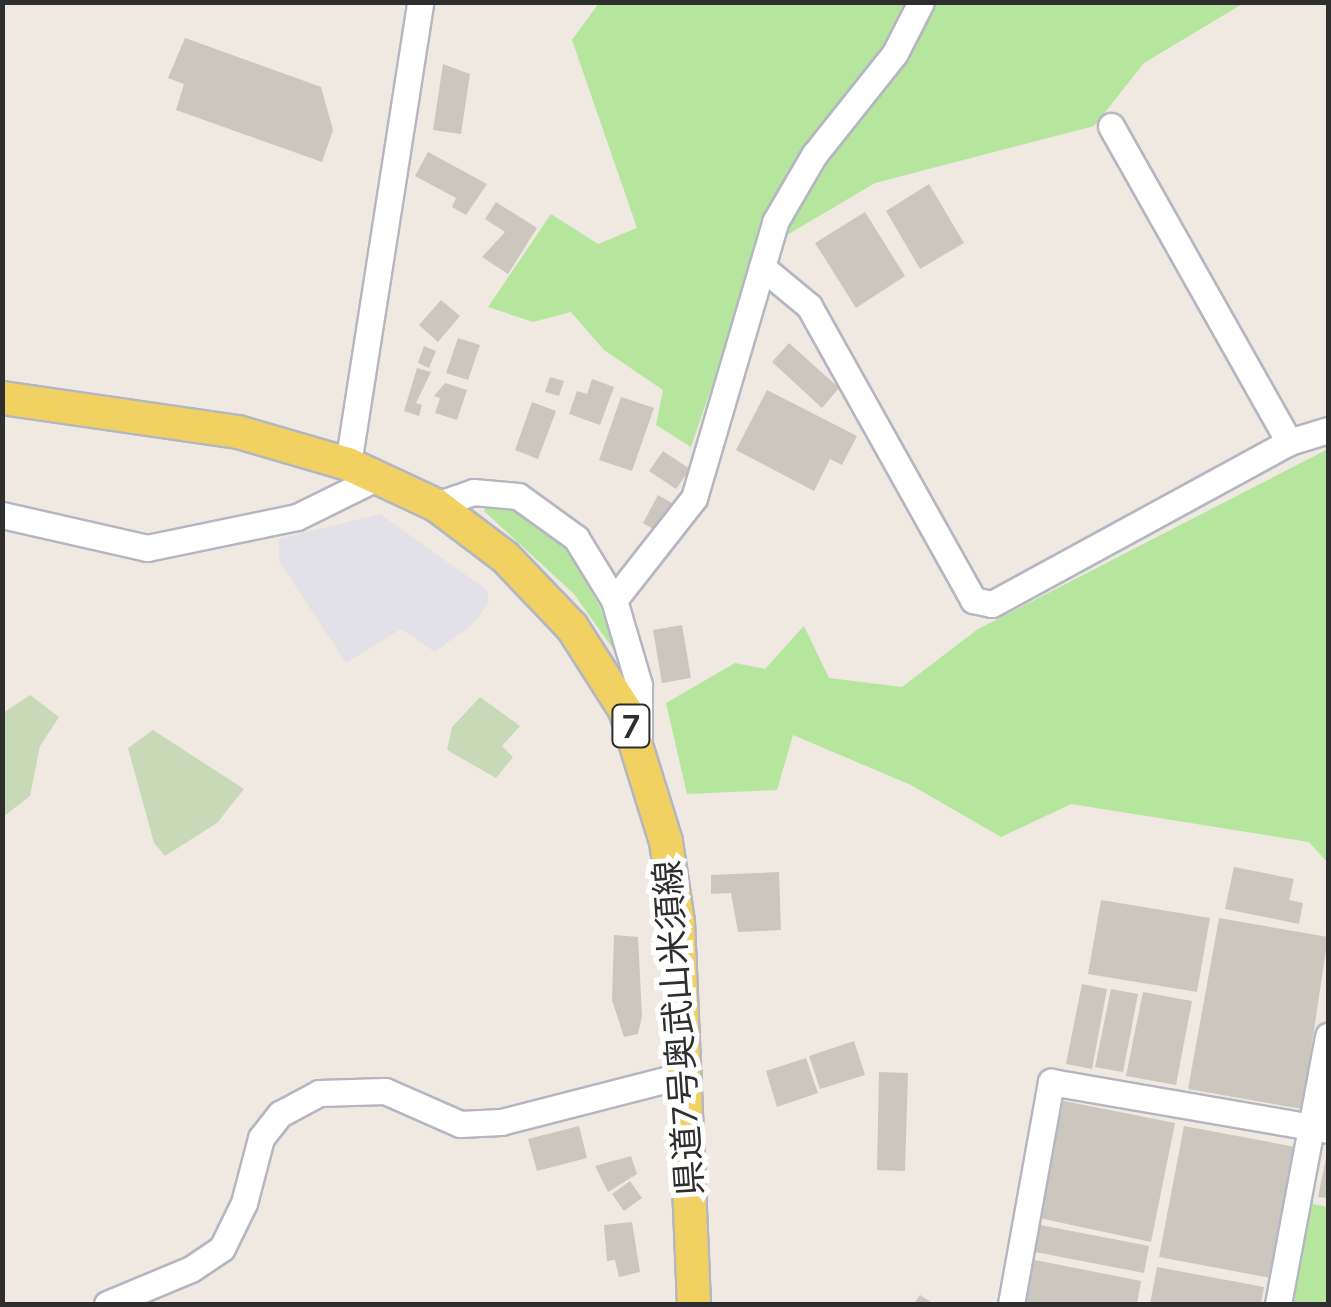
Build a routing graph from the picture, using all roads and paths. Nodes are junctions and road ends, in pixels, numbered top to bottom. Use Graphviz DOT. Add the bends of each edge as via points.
graph roads {
  1 [pos="420,2"];
  2 [pos="924,3"];
  3 [pos="1112,126"];
  4 [pos="762,268"];
  5 [pos="2,398"];
  6 [pos="1328,430"];
  7 [pos="1289,442"];
  8 [pos="348,464"];
  9 [pos="378,477"];
  10 [pos="436,504"];
  11 [pos="2,515"];
  12 [pos="614,600"];
  13 [pos="639,746"];
  14 [pos="1328,1036"];
  15 [pos="684,1075"];
  16 [pos="1320,1128"];
  17 [pos="107,1304"];
  18 [pos="694,1304"];
  19 [pos="1011,1304"];
  20 [pos="1278,1304"];
  1 -- 8 [label="street"];
  2 -- 4 [label="street" via="895,53 814,155 775,222"];
  3 -- 7 [label="street"];
  4 -- 7 [label="street" via="809,306 973,600 992,604"];
  4 -- 12 [label="street" via="694,498"];
  5 -- 8 [label="main road, 県道7号奥武山米須線 / 7" via="238,432"];
  6 -- 7 [label="street"];
  8 -- 9 [label="main road, 県道7号奥武山米須線 / 7"];
  9 -- 10 [label="main road, 県道7号奥武山米須線 / 7"];
  9 -- 11 [label="street" via="349,497 297,517 188,544 107,542"];
  10 -- 12 [label="street" via="492,490 535,504 576,538"];
  10 -- 13 [label="main road, 県道7号奥武山米須線 / 7" via="505,557 572,626 625,710"];
  12 -- 13 [label="street" via="639,686"];
  13 -- 15 [label="main road, 県道7号奥武山米須線 / 7" via="662,825 678,922"];
  14 -- 16 [label="street"];
  15 -- 17 [label="street" via="501,1122 460,1124 385,1092 318,1093 280,1114 261,1138 244,1203 222,1248"];
  15 -- 18 [label="main road, 県道7号奥武山米須線 / 7"];
  16 -- 19 [label="street" via="1051,1082"];
  16 -- 20 [label="street"];
}
